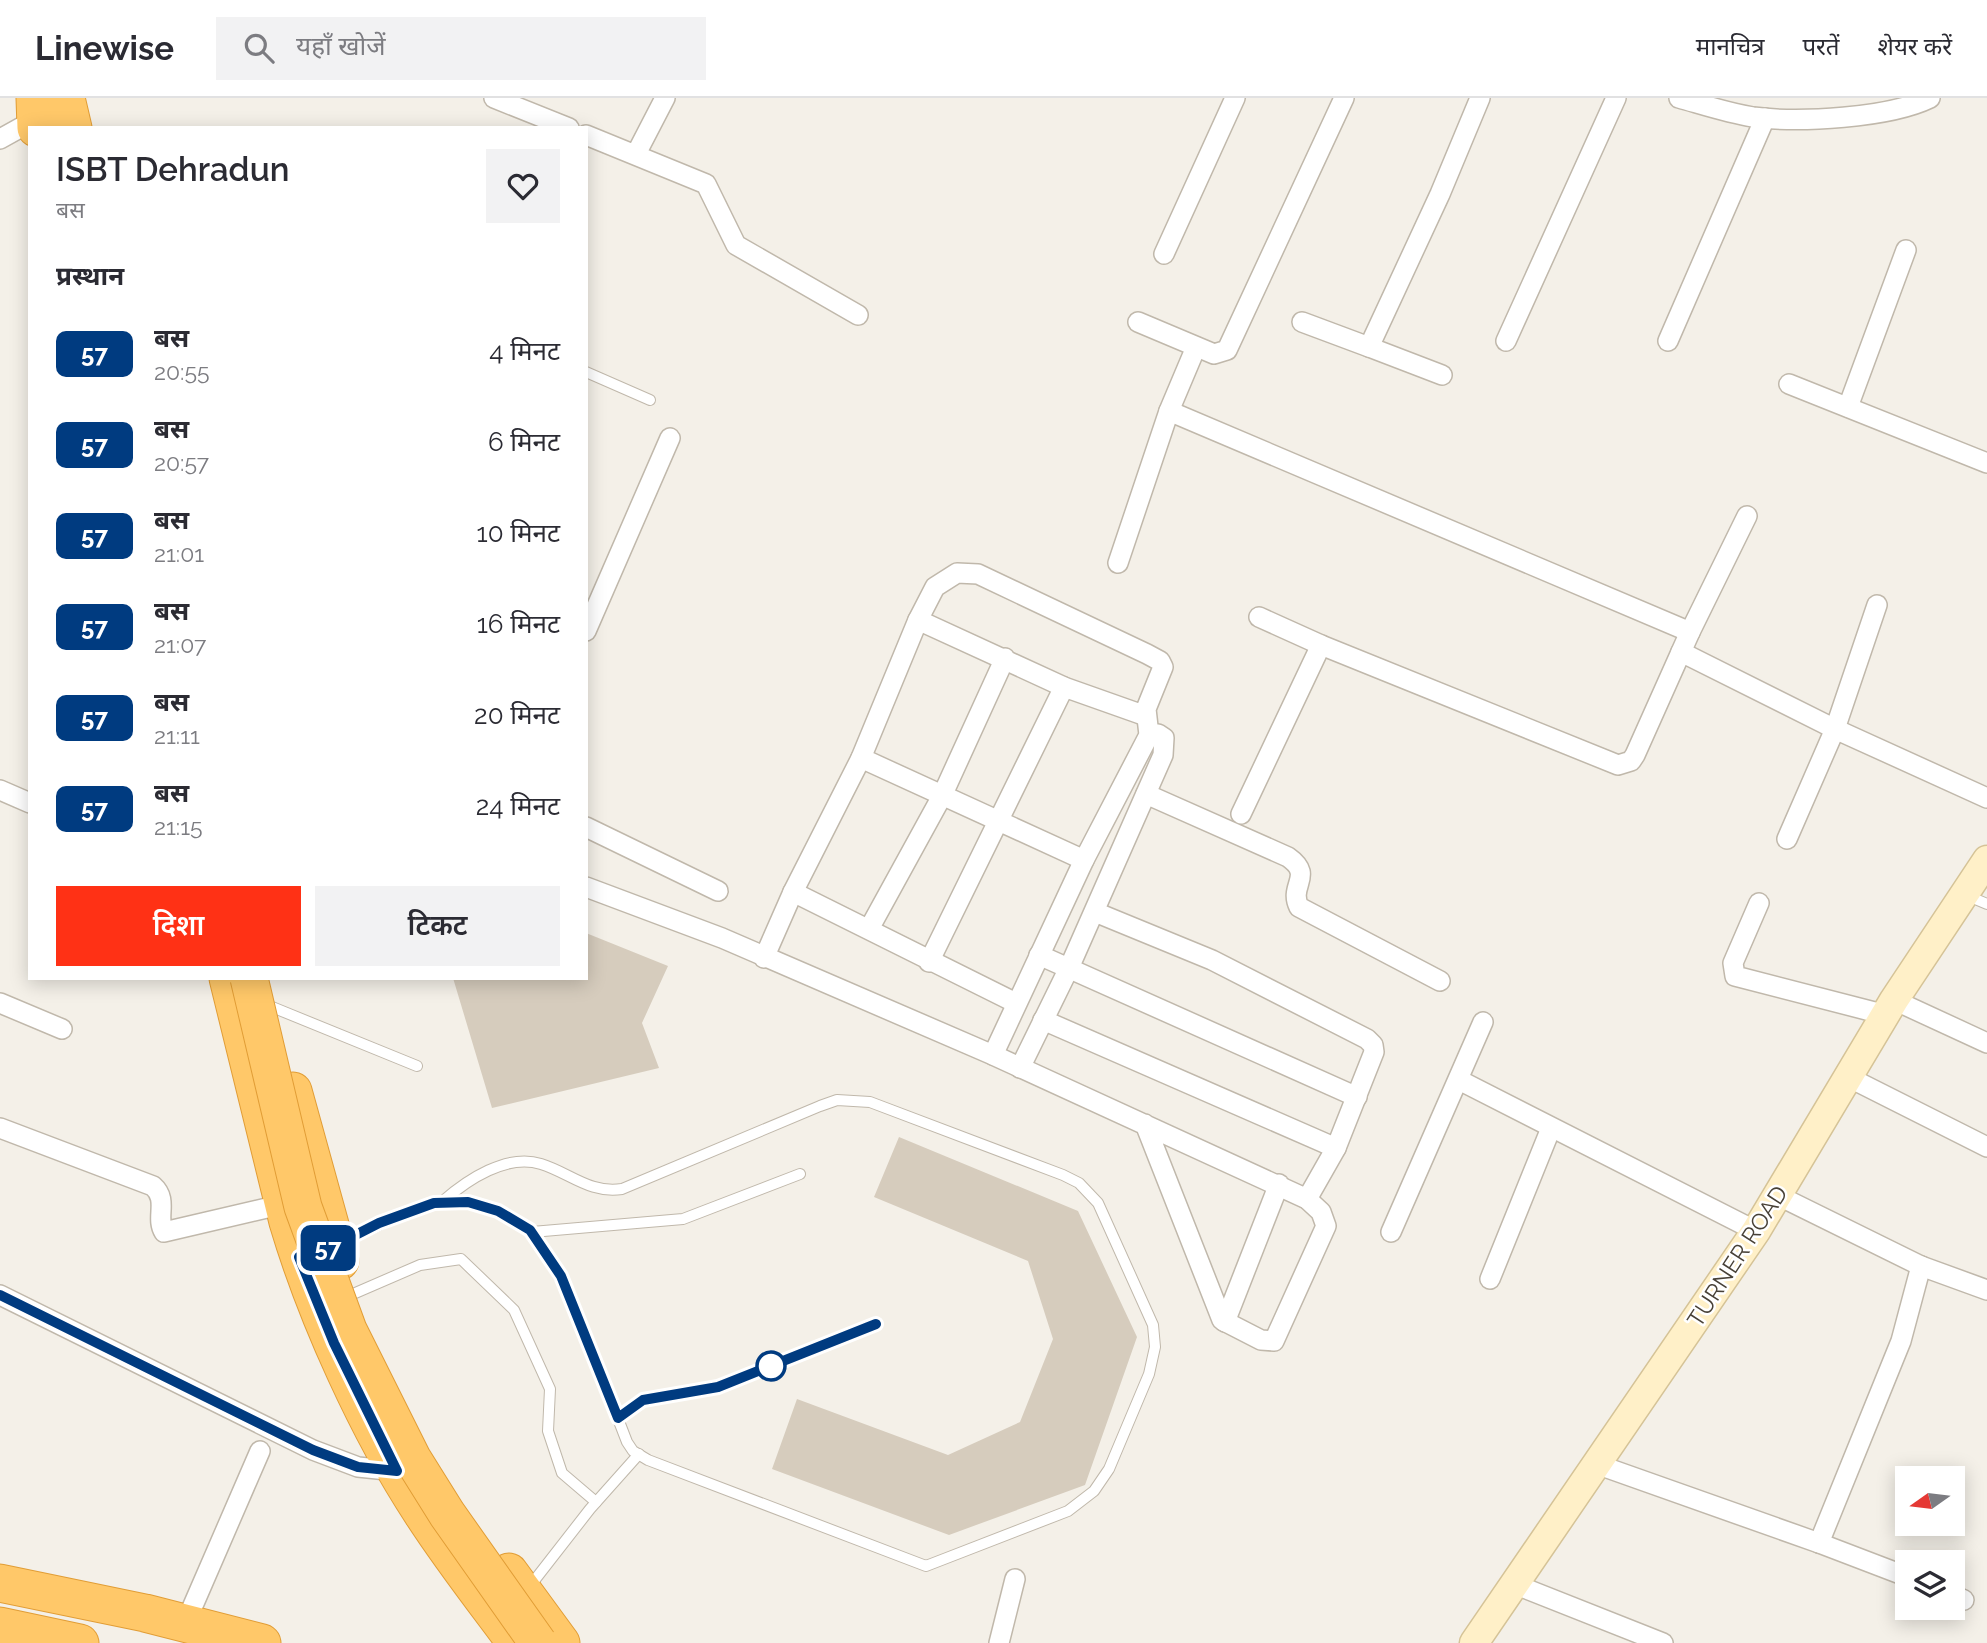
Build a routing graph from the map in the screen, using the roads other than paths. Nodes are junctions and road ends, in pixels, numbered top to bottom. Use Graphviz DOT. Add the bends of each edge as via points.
graph roads {
  1 [pos="66,98"];
  2 [pos="494,98"];
  3 [pos="665,98"];
  4 [pos="1235,98"];
  5 [pos="1344,98"];
  6 [pos="1480,98"];
  7 [pos="1616,98"];
  8 [pos="1679,98"];
  9 [pos="1930,98"];
  10 [pos="44,114"];
  11 [pos="1765,118"];
  12 [pos="519,119"];
  13 [pos="73,126"];
  14 [pos="558,126"];
  15 [pos="588,136"];
  16 [pos="0,139"];
  17 [pos="636,154"];
  18 [pos="1906,250"];
  19 [pos="1164,254"];
  20 [pos="858,315"];
  21 [pos="1138,322"];
  22 [pos="1302,322"];
  23 [pos="1506,341"];
  24 [pos="1668,341"];
  25 [pos="1196,347"];
  26 [pos="1369,347"];
  27 [pos="588,373"];
  28 [pos="1442,375"];
  29 [pos="1790,384"];
  30 [pos="650,400"];
  31 [pos="1848,407"];
  32 [pos="1169,411"];
  33 [pos="670,438"];
  34 [pos="1987,463"];
  35 [pos="1747,516"];
  36 [pos="1118,563"];
  37 [pos="1877,605"];
  38 [pos="1259,617"];
  39 [pos="918,620"];
  40 [pos="588,626"];
  41 [pos="1690,632"];
  42 [pos="1321,645"];
  43 [pos="1681,652"];
  44 [pos="1005,658"];
  45 [pos="1064,687"];
  46 [pos="1147,726"];
  47 [pos="1835,729"];
  48 [pos="861,758"];
  49 [pos="0,790"];
  50 [pos="1146,794"];
  51 [pos="942,796"];
  52 [pos="1987,798"];
  53 [pos="28,802"];
  54 [pos="1241,814"];
  55 [pos="998,822"];
  56 [pos="588,828"];
  57 [pos="1787,839"];
  58 [pos="1089,852"];
  59 [pos="1120,855"];
  60 [pos="1987,860"];
  61 [pos="588,888"];
  62 [pos="718,891"];
  63 [pos="793,891"];
  64 [pos="1976,899"];
  65 [pos="1759,903"];
  66 [pos="1094,912"];
  67 [pos="870,929"];
  68 [pos="1039,955"];
  69 [pos="764,958"];
  70 [pos="929,962"];
  71 [pos="1069,968"];
  72 [pos="228,980"];
  73 [pos="249,980"];
  74 [pos="1440,981"];
  75 [pos="269,993"];
  76 [pos="0,1003"];
  77 [pos="1016,1003"];
  78 [pos="1890,1008"];
  79 [pos="1043,1020"];
  80 [pos="1483,1022"];
  81 [pos="62,1029"];
  82 [pos="1987,1043"];
  83 [pos="993,1055"];
  84 [pos="416,1066"];
  85 [pos="1020,1068"];
  86 [pos="1848,1077"];
  87 [pos="1459,1080"];
  88 [pos="1357,1097"];
  89 [pos="1145,1124"];
  90 [pos="0,1128"];
  91 [pos="1551,1128"];
  92 [pos="1987,1147"];
  93 [pos="1336,1148"];
  94 [pos="800,1174"];
  95 [pos="1279,1184"];
  96 [pos="1777,1195"];
  97 [pos="1307,1199"];
  98 [pos="443,1201"];
  99 [pos="284,1204"];
  100 [pos="1756,1231"];
  101 [pos="532,1232"];
  102 [pos="1391,1232"];
  103 [pos="334,1246"];
  104 [pos="299,1257"];
  105 [pos="1921,1266"];
  106 [pos="1490,1279"];
  107 [pos="1987,1290"];
  108 [pos="353,1294"];
  109 [pos="0,1295"];
  110 [pos="1225,1322"];
  111 [pos="876,1324"];
  112 [pos="618,1418"];
  113 [pos="260,1451"];
  114 [pos="639,1454"];
  115 [pos="1596,1464"];
  116 [pos="397,1471"];
  117 [pos="596,1502"];
  118 [pos="1819,1543"];
  119 [pos="1895,1572"];
  120 [pos="1015,1579"];
  121 [pos="0,1583"];
  122 [pos="1514,1584"];
  123 [pos="524,1593"];
  124 [pos="0,1604"];
  125 [pos="0,1626"];
  126 [pos="185,1633"];
  127 [pos="80,1643"];
  128 [pos="262,1643"];
  129 [pos="516,1643"];
  130 [pos="538,1643"];
  131 [pos="561,1643"];
  132 [pos="999,1643"];
  133 [pos="1474,1643"];
  134 [pos="1663,1643"];
  1 -- 13 [label="highway"];
  2 -- 12 [label="street"];
  3 -- 17 [label="street"];
  4 -- 19 [label="street"];
  5 -- 25 [label="street" via="1227,350 1214,354"];
  6 -- 26 [label="street"];
  7 -- 23 [label="street"];
  8 -- 11 [label="street"];
  9 -- 11 [label="street" via="1902,110"];
  10 -- 16 [label="street"];
  11 -- 24 [label="street"];
  12 -- 14 [label="street"];
  15 -- 17 [label="street"];
  17 -- 20 [label="street" via="706,184 736,245"];
  18 -- 31 [label="street"];
  21 -- 25 [label="street"];
  22 -- 26 [label="street"];
  25 -- 32 [label="street"];
  26 -- 28 [label="street"];
  27 -- 30 [label="lane"];
  29 -- 31 [label="street"];
  31 -- 34 [label="street"];
  32 -- 36 [label="street"];
  32 -- 41 [label="street"];
  33 -- 40 [label="street"];
  35 -- 41 [label="street"];
  37 -- 47 [label="street"];
  38 -- 42 [label="street"];
  39 -- 44 [label="street"];
  39 -- 46 [label="street" via="940,582 957,573 978,574 1160,662 1163,669 1148,700"];
  39 -- 48 [label="street"];
  41 -- 43 [label="street"];
  42 -- 43 [label="street" via="1618,765 1635,755"];
  42 -- 54 [label="street"];
  43 -- 47 [label="street"];
  44 -- 45 [label="street"];
  44 -- 51 [label="street"];
  45 -- 46 [label="street"];
  45 -- 55 [label="street"];
  46 -- 50 [label="street" via="1165,741"];
  46 -- 58 [label="street"];
  47 -- 52 [label="street"];
  47 -- 57 [label="street"];
  48 -- 51 [label="street"];
  48 -- 63 [label="street"];
  49 -- 53 [label="street"];
  50 -- 59 [label="street"];
  50 -- 74 [label="street" via="1288,857 1302,874 1296,893 1298,907"];
  51 -- 55 [label="street"];
  51 -- 67 [label="street"];
  55 -- 58 [label="street"];
  55 -- 70 [label="street"];
  56 -- 62 [label="street"];
  58 -- 59 [label="street"];
  58 -- 68 [label="street"];
  59 -- 66 [label="street"];
  60 -- 64 [label="main road, TURNER ROAD"];
  61 -- 69 [label="street"];
  63 -- 67 [label="street"];
  63 -- 69 [label="street"];
  64 -- 78 [label="main road, TURNER ROAD"];
  65 -- 78 [label="street" via="1733,963 1735,976"];
  66 -- 71 [label="street"];
  66 -- 88 [label="street" via="1212,960 1367,1039 1374,1052"];
  67 -- 70 [label="street"];
  68 -- 71 [label="street"];
  68 -- 77 [label="street"];
  69 -- 83 [label="street"];
  70 -- 77 [label="street"];
  71 -- 79 [label="street"];
  71 -- 88 [label="street"];
  72 -- 99 [label="highway"];
  73 -- 130 [label="highway, bridge" via="303,1207 348,1330 412,1458"];
  75 -- 84 [label="lane"];
  75 -- 103 [label="highway"];
  76 -- 81 [label="street"];
  77 -- 83 [label="street"];
  78 -- 82 [label="street"];
  78 -- 86 [label="main road, TURNER ROAD"];
  79 -- 85 [label="street"];
  79 -- 93 [label="street"];
  80 -- 87 [label="street"];
  83 -- 85 [label="street"];
  85 -- 89 [label="street"];
  86 -- 92 [label="street"];
  86 -- 96 [label="main road, TURNER ROAD"];
  87 -- 91 [label="street"];
  87 -- 102 [label="street"];
  88 -- 93 [label="street"];
  89 -- 95 [label="street"];
  89 -- 110 [label="street"];
  90 -- 99 [label="street" via="153,1186 161,1198 164,1232"];
  91 -- 100 [label="street"];
  91 -- 106 [label="street"];
  93 -- 97 [label="street"];
  94 -- 101 [label="lane" via="683,1219"];
  95 -- 97 [label="street"];
  95 -- 110 [label="street"];
  96 -- 100 [label="main road, TURNER ROAD"];
  96 -- 105 [label="street"];
  97 -- 110 [label="street" via="1321,1212 1326,1226 1278,1337 1267,1341"];
  98 -- 101 [label="lane" via="498,1211"];
  98 -- 103 [label="lane" via="409,1211"];
  98 -- 114 [label="lane" via="487,1172 532,1162 591,1188 622,1189 837,1100 870,1102 1079,1183 1098,1203 1153,1325 1155,1347 1149,1374 1109,1469 1094,1491 1068,1511 935,1564 919,1564"];
  99 -- 104 [label="highway"];
  100 -- 115 [label="main road, TURNER ROAD"];
  101 -- 112 [label="lane" via="569,1292"];
  103 -- 104 [label="lane"];
  103 -- 108 [label="highway"];
  104 -- 116 [label="highway" via="334,1343"];
  105 -- 107 [label="street"];
  105 -- 118 [label="street" via="1901,1341"];
  108 -- 117 [label="lane" via="420,1265 461,1259 514,1310 550,1389 548,1431 562,1473"];
  108 -- 123 [label="highway" via="445,1482"];
  109 -- 116 [label="street" via="313,1450 358,1467"];
  111 -- 112 [label="lane" via="718,1387 643,1400"];
  112 -- 114 [label="lane" via="630,1446"];
  113 -- 126 [label="street"];
  114 -- 117 [label="lane"];
  115 -- 118 [label="street"];
  115 -- 122 [label="main road, TURNER ROAD"];
  116 -- 129 [label="highway" via="443,1544"];
  117 -- 123 [label="lane"];
  118 -- 119 [label="street"];
  120 -- 132 [label="street"];
  121 -- 126 [label="highway"];
  122 -- 133 [label="main road, TURNER ROAD"];
  122 -- 134 [label="street"];
  123 -- 131 [label="highway"];
  124 -- 126 [label="highway"];
  125 -- 127 [label="highway"];
  126 -- 128 [label="highway"];
}
